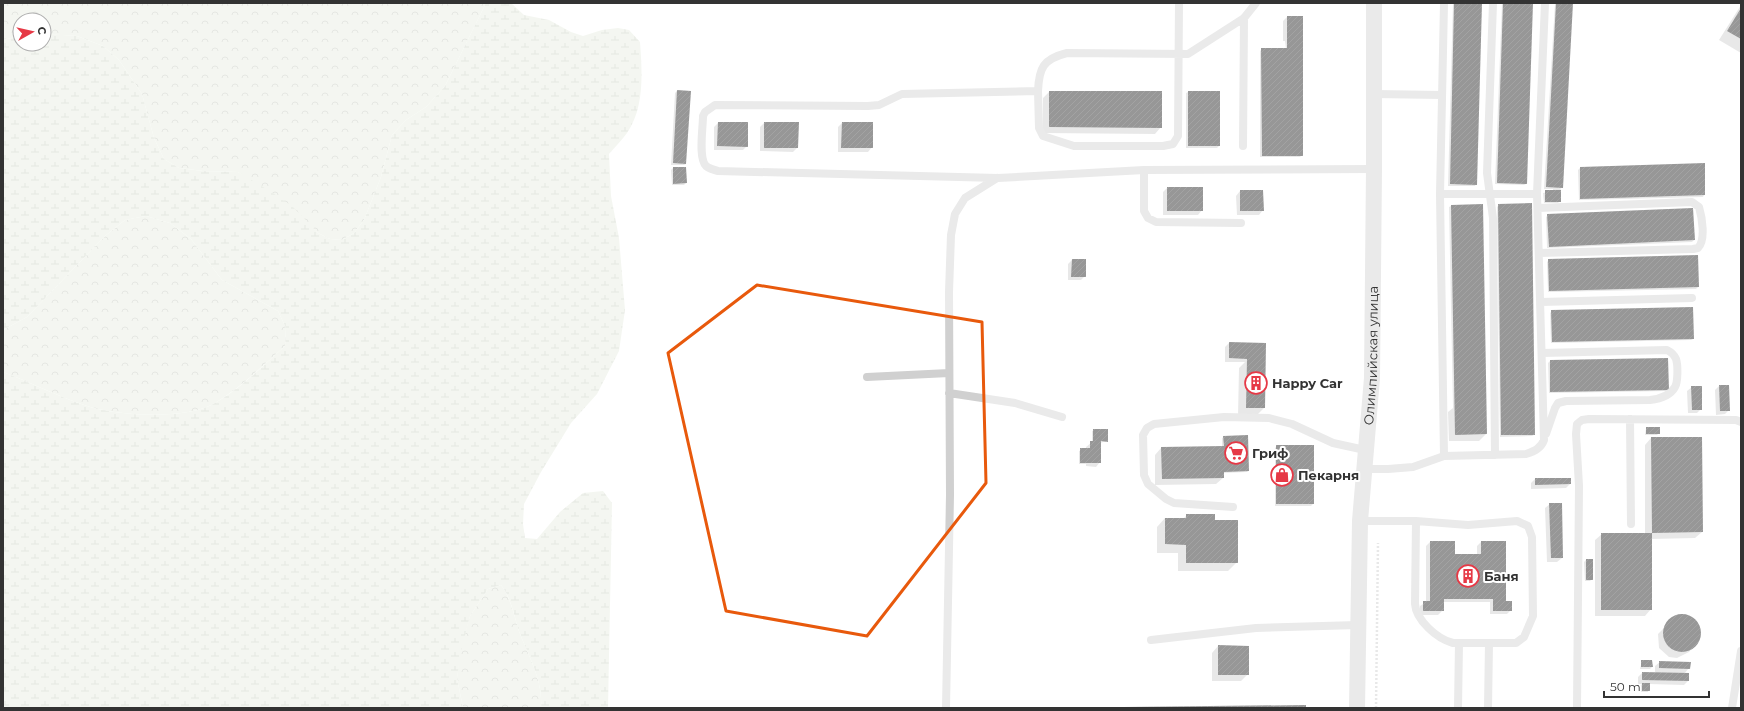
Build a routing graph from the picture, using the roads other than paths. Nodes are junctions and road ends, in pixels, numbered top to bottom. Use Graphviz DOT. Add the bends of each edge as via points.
graph roads {
  1 [pos="1179,3"];
  2 [pos="1256,3"];
  3 [pos="1374,3"];
  4 [pos="1444,3"];
  5 [pos="1493,3"];
  6 [pos="1545,3"];
  7 [pos="1244,18"];
  8 [pos="1179,55"];
  9 [pos="1038,91"];
  10 [pos="1374,94"];
  11 [pos="1442,95"];
  12 [pos="1243,146"];
  13 [pos="1374,169"];
  14 [pos="1144,170"];
  15 [pos="998,178"];
  16 [pos="1440,194"];
  17 [pos="1489,194"];
  18 [pos="1537,194"];
  19 [pos="1538,208"];
  20 [pos="1241,223"];
  21 [pos="1539,254"];
  22 [pos="1692,298"];
  23 [pos="1541,302"];
  24 [pos="1542,352"];
  25 [pos="949,373"];
  26 [pos="868,377"];
  27 [pos="949,393"];
  28 [pos="1062,417"];
  29 [pos="1630,419"];
  30 [pos="1741,422"];
  31 [pos="1544,440"];
  32 [pos="1365,450"];
  33 [pos="1495,455"];
  34 [pos="1444,456"];
  35 [pos="1364,469"];
  36 [pos="1233,507"];
  37 [pos="1360,521"];
  38 [pos="1416,521"];
  39 [pos="1631,524"];
  40 [pos="1358,626"];
  41 [pos="1151,640"];
  42 [pos="1459,643"];
  43 [pos="1489,643"];
  44 [pos="1741,651"];
  45 [pos="946,708"];
  46 [pos="1357,708"];
  47 [pos="1458,708"];
  48 [pos="1488,708"];
  49 [pos="1577,708"];
  50 [pos="1732,708"];
  1 -- 8 [label="lane"];
  2 -- 7 [label="lane"];
  3 -- 10 [label="street, Олимпийская улица"];
  4 -- 11 [label="lane"];
  5 -- 17 [label="lane" via="1487,173"];
  6 -- 18 [label="lane"];
  7 -- 8 [label="lane" via="1197,50"];
  7 -- 12 [label="lane"];
  8 -- 9 [label="lane" via="1067,53 1048,60 1039,76"];
  8 -- 9 [label="lane" via="1178,136 1176,142 1170,145 1074,146 1043,136 1039,128"];
  9 -- 15 [label="lane" via="902,94 879,105 868,106 722,104 709,108 703,116 702,155 710,169 718,171"];
  10 -- 11 [label="lane"];
  10 -- 13 [label="street, Олимпийская улица"];
  11 -- 16 [label="lane"];
  13 -- 14 [label="lane"];
  13 -- 32 [label="street, Олимпийская улица" via="1372,378"];
  14 -- 15 [label="lane"];
  14 -- 20 [label="lane" via="1144,211 1148,218 1156,222"];
  15 -- 25 [label="lane" via="965,198 952,222"];
  16 -- 17 [label="lane"];
  16 -- 34 [label="lane"];
  17 -- 18 [label="lane"];
  17 -- 33 [label="lane" via="1492,218"];
  18 -- 19 [label="lane"];
  19 -- 21 [label="lane"];
  19 -- 21 [label="lane" via="1692,202 1701,212 1702,241 1698,248 1693,249"];
  21 -- 23 [label="lane"];
  22 -- 23 [label="lane"];
  23 -- 24 [label="lane"];
  24 -- 31 [label="lane"];
  24 -- 31 [label="lane" via="1666,350 1676,359 1676,383 1670,392 1657,399 1558,403"];
  25 -- 26 [label="lane"];
  25 -- 27 [label="lane"];
  27 -- 28 [label="lane" via="1015,403"];
  27 -- 45 [label="lane"];
  29 -- 30 [label="lane"];
  29 -- 39 [label="lane"];
  29 -- 49 [label="lane" via="1589,419 1577,424"];
  31 -- 33 [label="lane" via="1535,451 1526,454"];
  32 -- 35 [label="street, Олимпийская улица"];
  32 -- 36 [label="lane" via="1333,443 1292,424 1269,418 1224,417 1154,424 1146,428 1144,475 1148,484 1174,503"];
  33 -- 34 [label="lane"];
  34 -- 35 [label="lane" via="1413,467"];
  35 -- 37 [label="street, Олимпийская улица"];
  37 -- 38 [label="lane"];
  37 -- 40 [label="street, Олимпийская улица"];
  38 -- 42 [label="lane" via="1416,611 1439,638"];
  38 -- 43 [label="lane" via="1468,525 1517,521 1528,526 1532,537 1532,622 1516,643"];
  40 -- 41 [label="lane" via="1256,628"];
  40 -- 46 [label="street, Олимпийская улица"];
  42 -- 43 [label="lane"];
  42 -- 47 [label="lane"];
  43 -- 48 [label="lane"];
  44 -- 50 [label="lane"];
}
